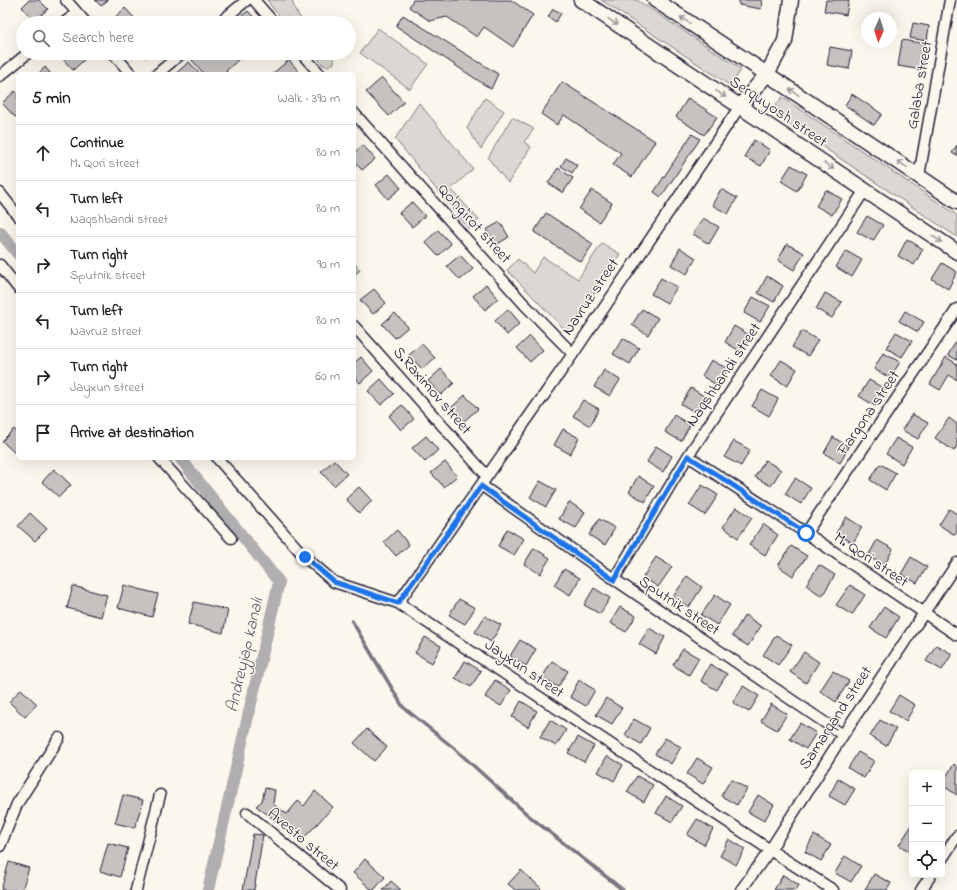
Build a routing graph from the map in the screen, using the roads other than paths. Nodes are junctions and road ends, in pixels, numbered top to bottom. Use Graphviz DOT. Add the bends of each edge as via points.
graph roads {
  1 [pos="66,0"];
  2 [pos="247,0"];
  3 [pos="254,0"];
  4 [pos="581,0"];
  5 [pos="655,0"];
  6 [pos="791,0"];
  7 [pos="950,0"];
  8 [pos="77,12"];
  9 [pos="72,16"];
  10 [pos="80,16"];
  11 [pos="228,16"];
  12 [pos="268,16"];
  13 [pos="19,60"];
  14 [pos="119,60"];
  15 [pos="174,60"];
  16 [pos="307,60"];
  17 [pos="129,72"];
  18 [pos="159,72"];
  19 [pos="318,72"];
  20 [pos="767,74"];
  21 [pos="0,76"];
  22 [pos="740,106"];
  23 [pos="356,115"];
  24 [pos="919,176"];
  25 [pos="865,190"];
  26 [pos="0,193"];
  27 [pos="957,202"];
  28 [pos="16,213"];
  29 [pos="957,252"];
  30 [pos="0,265"];
  31 [pos="16,285"];
  32 [pos="957,309"];
  33 [pos="356,328"];
  34 [pos="573,354"];
  35 [pos="688,456"];
  36 [pos="161,460"];
  37 [pos="220,460"];
  38 [pos="487,476"];
  39 [pos="481,486"];
  40 [pos="806,533"];
  41 [pos="231,538"];
  42 [pos="957,563"];
  43 [pos="614,580"];
  44 [pos="398,603"];
  45 [pos="924,613"];
  46 [pos="957,635"];
  47 [pos="843,735"];
  48 [pos="59,738"];
  49 [pos="160,796"];
  50 [pos="247,813"];
  51 [pos="957,836"];
  52 [pos="0,846"];
  53 [pos="770,850"];
  54 [pos="945,854"];
  55 [pos="929,878"];
  56 [pos="136,890"];
  57 [pos="340,890"];
  58 [pos="741,890"];
  59 [pos="833,890"];
  60 [pos="921,890"];
  1 -- 8 [label="street"];
  2 -- 11 [label="street"];
  3 -- 12 [label="street"];
  4 -- 22 [label="street, Serquyosh street, one-way"];
  20 -- 5 [label="street, Serquyosh street, one-way"];
  6 -- 20 [label="street, Navruz street" via="785,41"];
  7 -- 24 [label="street, Galaba street"];
  8 -- 9 [label="street"];
  8 -- 10 [label="street"];
  13 -- 21 [label="street"];
  14 -- 17 [label="street"];
  15 -- 18 [label="street"];
  16 -- 19 [label="street"];
  20 -- 22 [label="street, Navruz street"];
  24 -- 20 [label="street, Serquyosh street, one-way"];
  22 -- 25 [label="street, Serquyosh street, one-way"];
  22 -- 34 [label="street, Navruz street"];
  23 -- 34 [label="street, Qo'ng'irot street" via="524,304"];
  24 -- 27 [label="street, Serquyosh street"];
  25 -- 29 [label="street, Serquyosh street, one-way"];
  25 -- 35 [label="street, Naqshbandi street"];
  26 -- 28 [label="street"];
  30 -- 31 [label="street"];
  32 -- 40 [label="street, Fargona street"];
  33 -- 38 [label="street, S.Raximov street"];
  34 -- 38 [label="street, Navruz street"];
  35 -- 40 [label="street, M. Qori street"];
  35 -- 43 [label="street, Naqshbandi street"];
  36 -- 41 [label="street"];
  37 -- 44 [label="street, Jayxun street" via="305,557 334,582"];
  38 -- 39 [label="street, Navruz street"];
  39 -- 43 [label="street, Sputnik street"];
  39 -- 44 [label="street, Navruz street"];
  40 -- 45 [label="street, M. Qori street"];
  42 -- 45 [label="street, Samarqand street"];
  43 -- 47 [label="street, Sputnik street"];
  44 -- 53 [label="street, Jayxun street"];
  45 -- 46 [label="street, M. Qori street"];
  45 -- 47 [label="street, Samarqand street"];
  47 -- 53 [label="street, Samarqand street"];
  48 -- 52 [label="street" via="17,804"];
  49 -- 56 [label="street"];
  50 -- 57 [label="street, Avesto street"];
  51 -- 54 [label="street"];
  53 -- 58 [label="street, Samarqand street"];
  53 -- 59 [label="street, Jayxun street"];
  55 -- 60 [label="street"];
}
